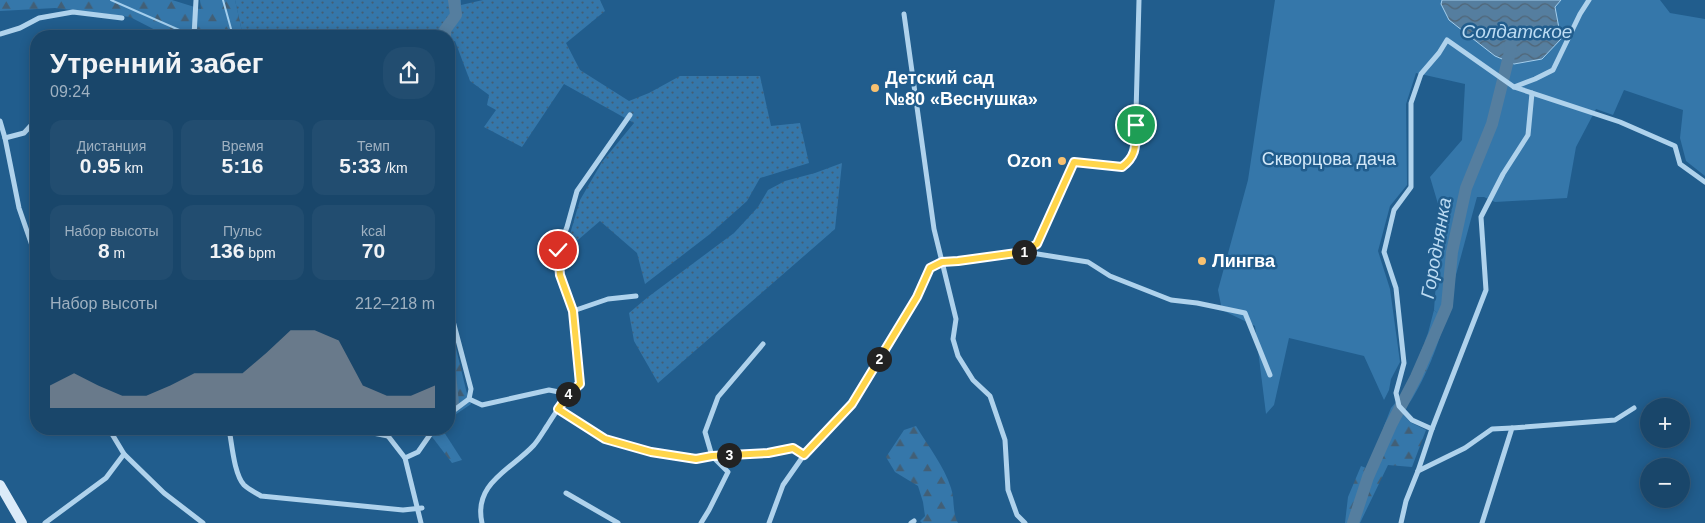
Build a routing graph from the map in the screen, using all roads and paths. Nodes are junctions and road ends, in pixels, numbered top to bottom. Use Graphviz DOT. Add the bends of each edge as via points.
graph roads {
  1 [pos="196,0"];
  2 [pos="1140,0"];
  3 [pos="1588,0"];
  4 [pos="904,14"];
  5 [pos="122,18"];
  6 [pos="194,30"];
  7 [pos="0,34"];
  8 [pos="1514,87"];
  9 [pos="1532,92"];
  10 [pos="630,115"];
  11 [pos="0,121"];
  12 [pos="30,126"];
  13 [pos="5,138"];
  14 [pos="1705,182"];
  15 [pos="30,240"];
  16 [pos="1024,252"];
  17 [pos="942,262"];
  18 [pos="636,296"];
  19 [pos="573,311"];
  20 [pos="455,328"];
  21 [pos="763,344"];
  22 [pos="1270,375"];
  23 [pos="569,394"];
  24 [pos="469,399"];
  25 [pos="1634,408"];
  26 [pos="558,409"];
  27 [pos="455,410"];
  28 [pos="1512,428"];
  29 [pos="1432,429"];
  30 [pos="113,435"];
  31 [pos="230,435"];
  32 [pos="383,435"];
  33 [pos="430,435"];
  34 [pos="388,436"];
  35 [pos="124,454"];
  36 [pos="804,455"];
  37 [pos="712,456"];
  38 [pos="406,458"];
  39 [pos="1418,471"];
  40 [pos="0,485"];
  41 [pos="566,492"];
  42 [pos="420,508"];
  43 [pos="616,522"];
  44 [pos="22,523"];
  45 [pos="45,523"];
  46 [pos="203,523"];
  47 [pos="421,523"];
  48 [pos="482,523"];
  49 [pos="700,523"];
  50 [pos="769,523"];
  51 [pos="1025,523"];
  52 [pos="1401,523"];
  53 [pos="1482,523"];
  1 -- 6 [label="street"];
  2 -- 16 [label="street" via="1135,151 1122,167 1074,162 1037,244"];
  3 -- 8 [label="street" via="1553,70"];
  4 -- 17 [label="street" via="927,186"];
  5 -- 7 [label="street" via="74,12 39,18"];
  8 -- 9 [label="street"];
  8 -- 29 [label="street" via="1447,40 1421,74 1411,103 1411,187 1394,210 1384,252 1396,288 1404,363 1396,393 1399,406 1412,420"];
  9 -- 14 [label="street" via="1620,122 1675,146 1680,164"];
  9 -- 29 [label="street" via="1528,136 1481,217 1486,290"];
  10 -- 19 [label="street" via="577,191 558,250 560,275"];
  11 -- 13 [label="street"];
  12 -- 13 [label="street" via="24,133"];
  13 -- 15 [label="street" via="19,208"];
  16 -- 17 [label="street"];
  16 -- 22 [label="street" via="1088,262 1110,276 1171,300 1245,312"];
  17 -- 36 [label="street" via="930,268 917,297 852,404"];
  17 -- 51 [label="street" via="956,319 953,339 958,356 973,380 990,396 1005,440 1008,490 1017,515"];
  18 -- 19 [label="street" via="608,299"];
  19 -- 23 [label="street" via="580,384"];
  20 -- 24 [label="street" via="472,389"];
  21 -- 37 [label="street" via="718,397 706,432"];
  23 -- 24 [label="street" via="549,390 482,405"];
  23 -- 26 [label="street"];
  24 -- 27 [label="street"];
  25 -- 28 [label="street" via="1616,420"];
  26 -- 37 [label="street" via="605,439 651,452 696,459"];
  26 -- 48 [label="street" via="534,444 493,480 482,498"];
  28 -- 39 [label="street" via="1492,429 1465,448"];
  28 -- 53 [label="street"];
  29 -- 39 [label="street"];
  30 -- 35 [label="street"];
  31 -- 42 [label="street" via="236,471 245,485 260,496 403,510"];
  32 -- 34 [label="street"];
  33 -- 38 [label="street" via="418,452"];
  34 -- 38 [label="street"];
  35 -- 45 [label="street" via="106,478"];
  35 -- 46 [label="street" via="164,493"];
  36 -- 37 [label="street" via="793,448 768,453"];
  36 -- 50 [label="street" via="783,485"];
  37 -- 49 [label="street" via="728,472"];
  38 -- 42 [label="street"];
  39 -- 52 [label="street"];
  40 -- 44 [label="main road"];
  41 -- 43 [label="street"];
  42 -- 47 [label="street"];
}
